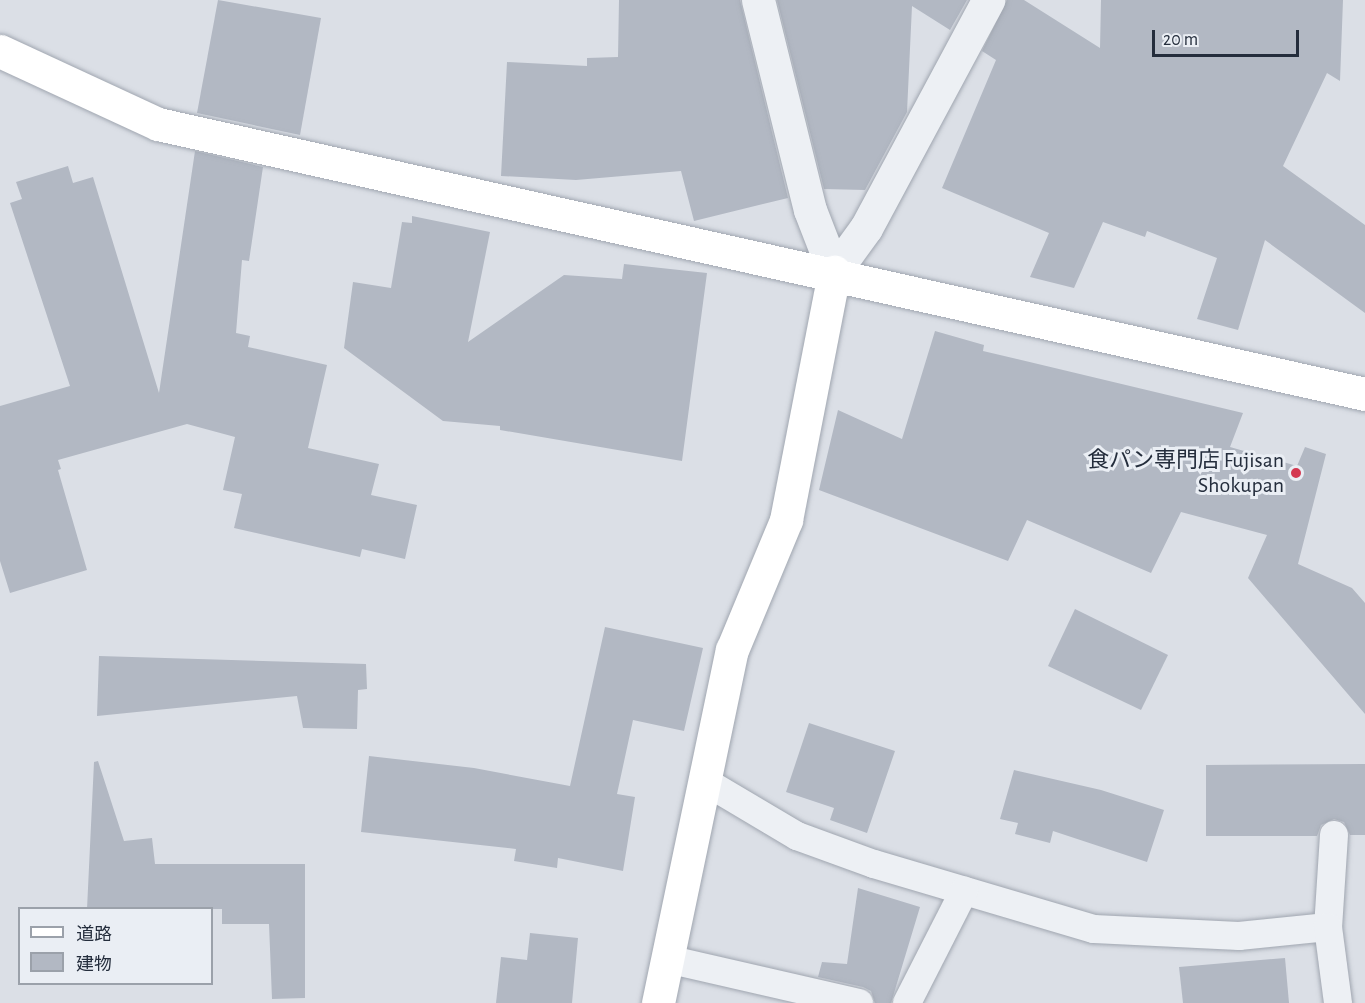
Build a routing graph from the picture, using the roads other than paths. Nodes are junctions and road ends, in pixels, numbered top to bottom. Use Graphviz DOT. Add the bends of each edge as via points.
graph roads {
  1 [pos="758,0"];
  2 [pos="988,0"];
  3 [pos="0,51"];
  4 [pos="834,272"];
  5 [pos="1365,394"];
  6 [pos="706,782"];
  7 [pos="1334,835"];
  8 [pos="964,891"];
  9 [pos="1328,927"];
  10 [pos="667,959"];
  11 [pos="658,1003"];
  12 [pos="859,1003"];
  13 [pos="908,1003"];
  14 [pos="1338,1003"];
  1 -- 4 [label="street" via="810,210"];
  2 -- 4 [label="street" via="866,228"];
  3 -- 4 [label="street" via="158,124"];
  4 -- 5 [label="street"];
  4 -- 6 [label="street" via="786,520 732,650"];
  6 -- 8 [label="lane" via="797,836"];
  6 -- 10 [label="street"];
  7 -- 9 [label="lane"];
  8 -- 9 [label="lane" via="1094,929 1239,936"];
  8 -- 13 [label="lane"];
  9 -- 14 [label="lane"];
  10 -- 11 [label="street"];
  10 -- 12 [label="lane"];
}
